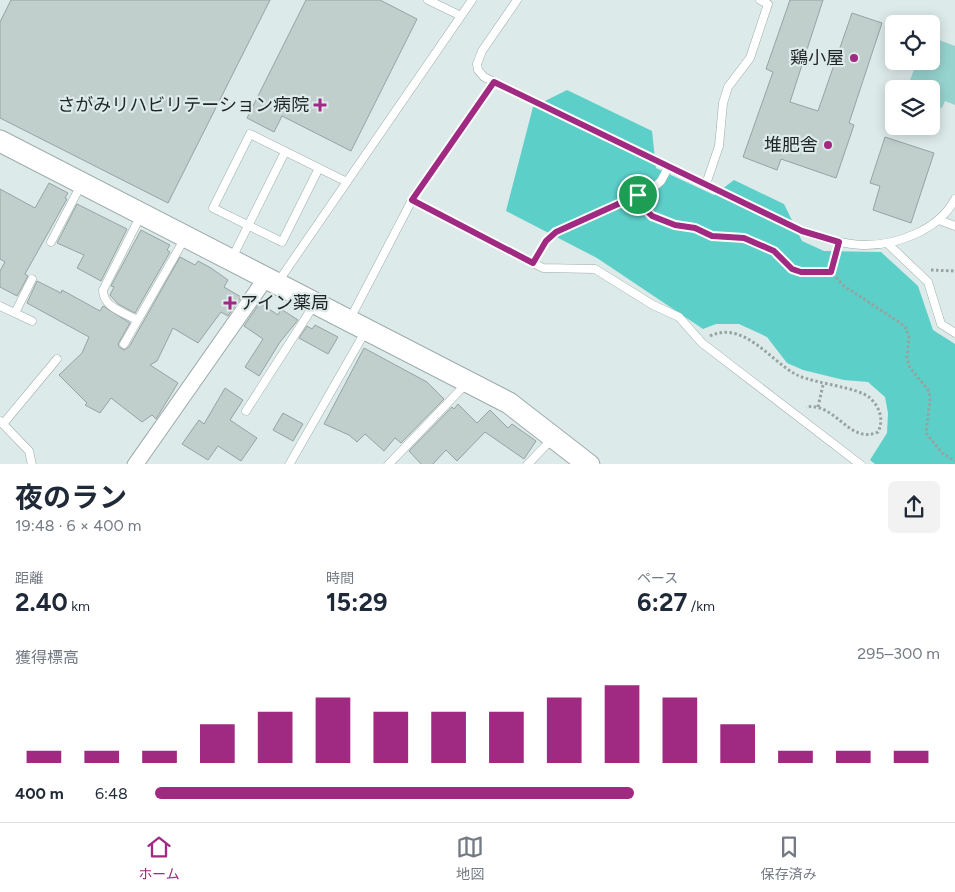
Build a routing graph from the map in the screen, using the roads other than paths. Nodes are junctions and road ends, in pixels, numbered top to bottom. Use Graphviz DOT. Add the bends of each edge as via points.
graph roads {
  1 [pos="428,0"];
  2 [pos="472,0"];
  3 [pos="517,0"];
  4 [pos="760,0"];
  5 [pos="461,16"];
  6 [pos="494,82"];
  7 [pos="0,141"];
  8 [pos="285,152"];
  9 [pos="669,166"];
  10 [pos="319,168"];
  11 [pos="347,182"];
  12 [pos="82,183"];
  13 [pos="706,184"];
  14 [pos="955,199"];
  15 [pos="412,200"];
  16 [pos="142,214"];
  17 [pos="939,220"];
  18 [pos="248,226"];
  19 [pos="955,226"];
  20 [pos="186,236"];
  21 [pos="51,242"];
  22 [pos="887,243"];
  23 [pos="231,260"];
  24 [pos="533,263"];
  25 [pos="32,279"];
  26 [pos="272,280"];
  27 [pos="315,303"];
  28 [pos="0,306"];
  29 [pos="15,313"];
  30 [pos="137,320"];
  31 [pos="32,321"];
  32 [pos="358,325"];
  33 [pos="955,333"];
  34 [pos="124,344"];
  35 [pos="57,359"];
  36 [pos="468,382"];
  37 [pos="246,411"];
  38 [pos="2,422"];
  39 [pos="554,437"];
  40 [pos="32,464"];
  41 [pos="135,464"];
  42 [pos="290,464"];
  43 [pos="388,464"];
  44 [pos="527,464"];
  45 [pos="589,464"];
  46 [pos="861,464"];
  1 -- 5 [label="lane"];
  2 -- 5 [label="lane"];
  3 -- 6 [label="lane" via="479,57 478,70"];
  4 -- 13 [label="lane" via="768,4 750,58 728,87 723,103 719,146"];
  5 -- 11 [label="lane"];
  6 -- 9 [label="lane"];
  6 -- 15 [label="lane"];
  7 -- 12 [label="street"];
  8 -- 10 [label="lane"];
  8 -- 18 [label="lane"];
  8 -- 18 [label="lane" via="250,134 213,208"];
  9 -- 13 [label="lane"];
  9 -- 24 [label="lane" via="652,189 556,232 546,241"];
  10 -- 11 [label="lane"];
  10 -- 18 [label="lane" via="282,242"];
  11 -- 26 [label="lane"];
  12 -- 16 [label="street"];
  12 -- 21 [label="lane"];
  13 -- 22 [label="lane" via="802,231 839,242"];
  14 -- 17 [label="lane"];
  15 -- 24 [label="lane"];
  15 -- 32 [label="lane"];
  16 -- 20 [label="street"];
  16 -- 30 [label="lane" via="103,290 109,305"];
  17 -- 19 [label="lane"];
  17 -- 22 [label="lane" via="916,233"];
  18 -- 23 [label="lane"];
  20 -- 23 [label="street"];
  20 -- 30 [label="lane"];
  22 -- 33 [label="lane" via="928,282 941,324"];
  23 -- 26 [label="street"];
  24 -- 46 [label="lane" via="543,268 595,269 652,305 679,317 702,343"];
  25 -- 29 [label="lane"];
  26 -- 27 [label="street"];
  26 -- 41 [label="street"];
  27 -- 32 [label="street"];
  27 -- 37 [label="lane"];
  28 -- 29 [label="lane"];
  29 -- 31 [label="lane"];
  30 -- 34 [label="lane"];
  32 -- 36 [label="street"];
  32 -- 42 [label="lane"];
  35 -- 38 [label="lane"];
  36 -- 39 [label="street" via="509,403"];
  36 -- 43 [label="lane"];
  38 -- 40 [label="lane" via="29,451"];
  39 -- 44 [label="lane"];
  39 -- 45 [label="street"];
}
